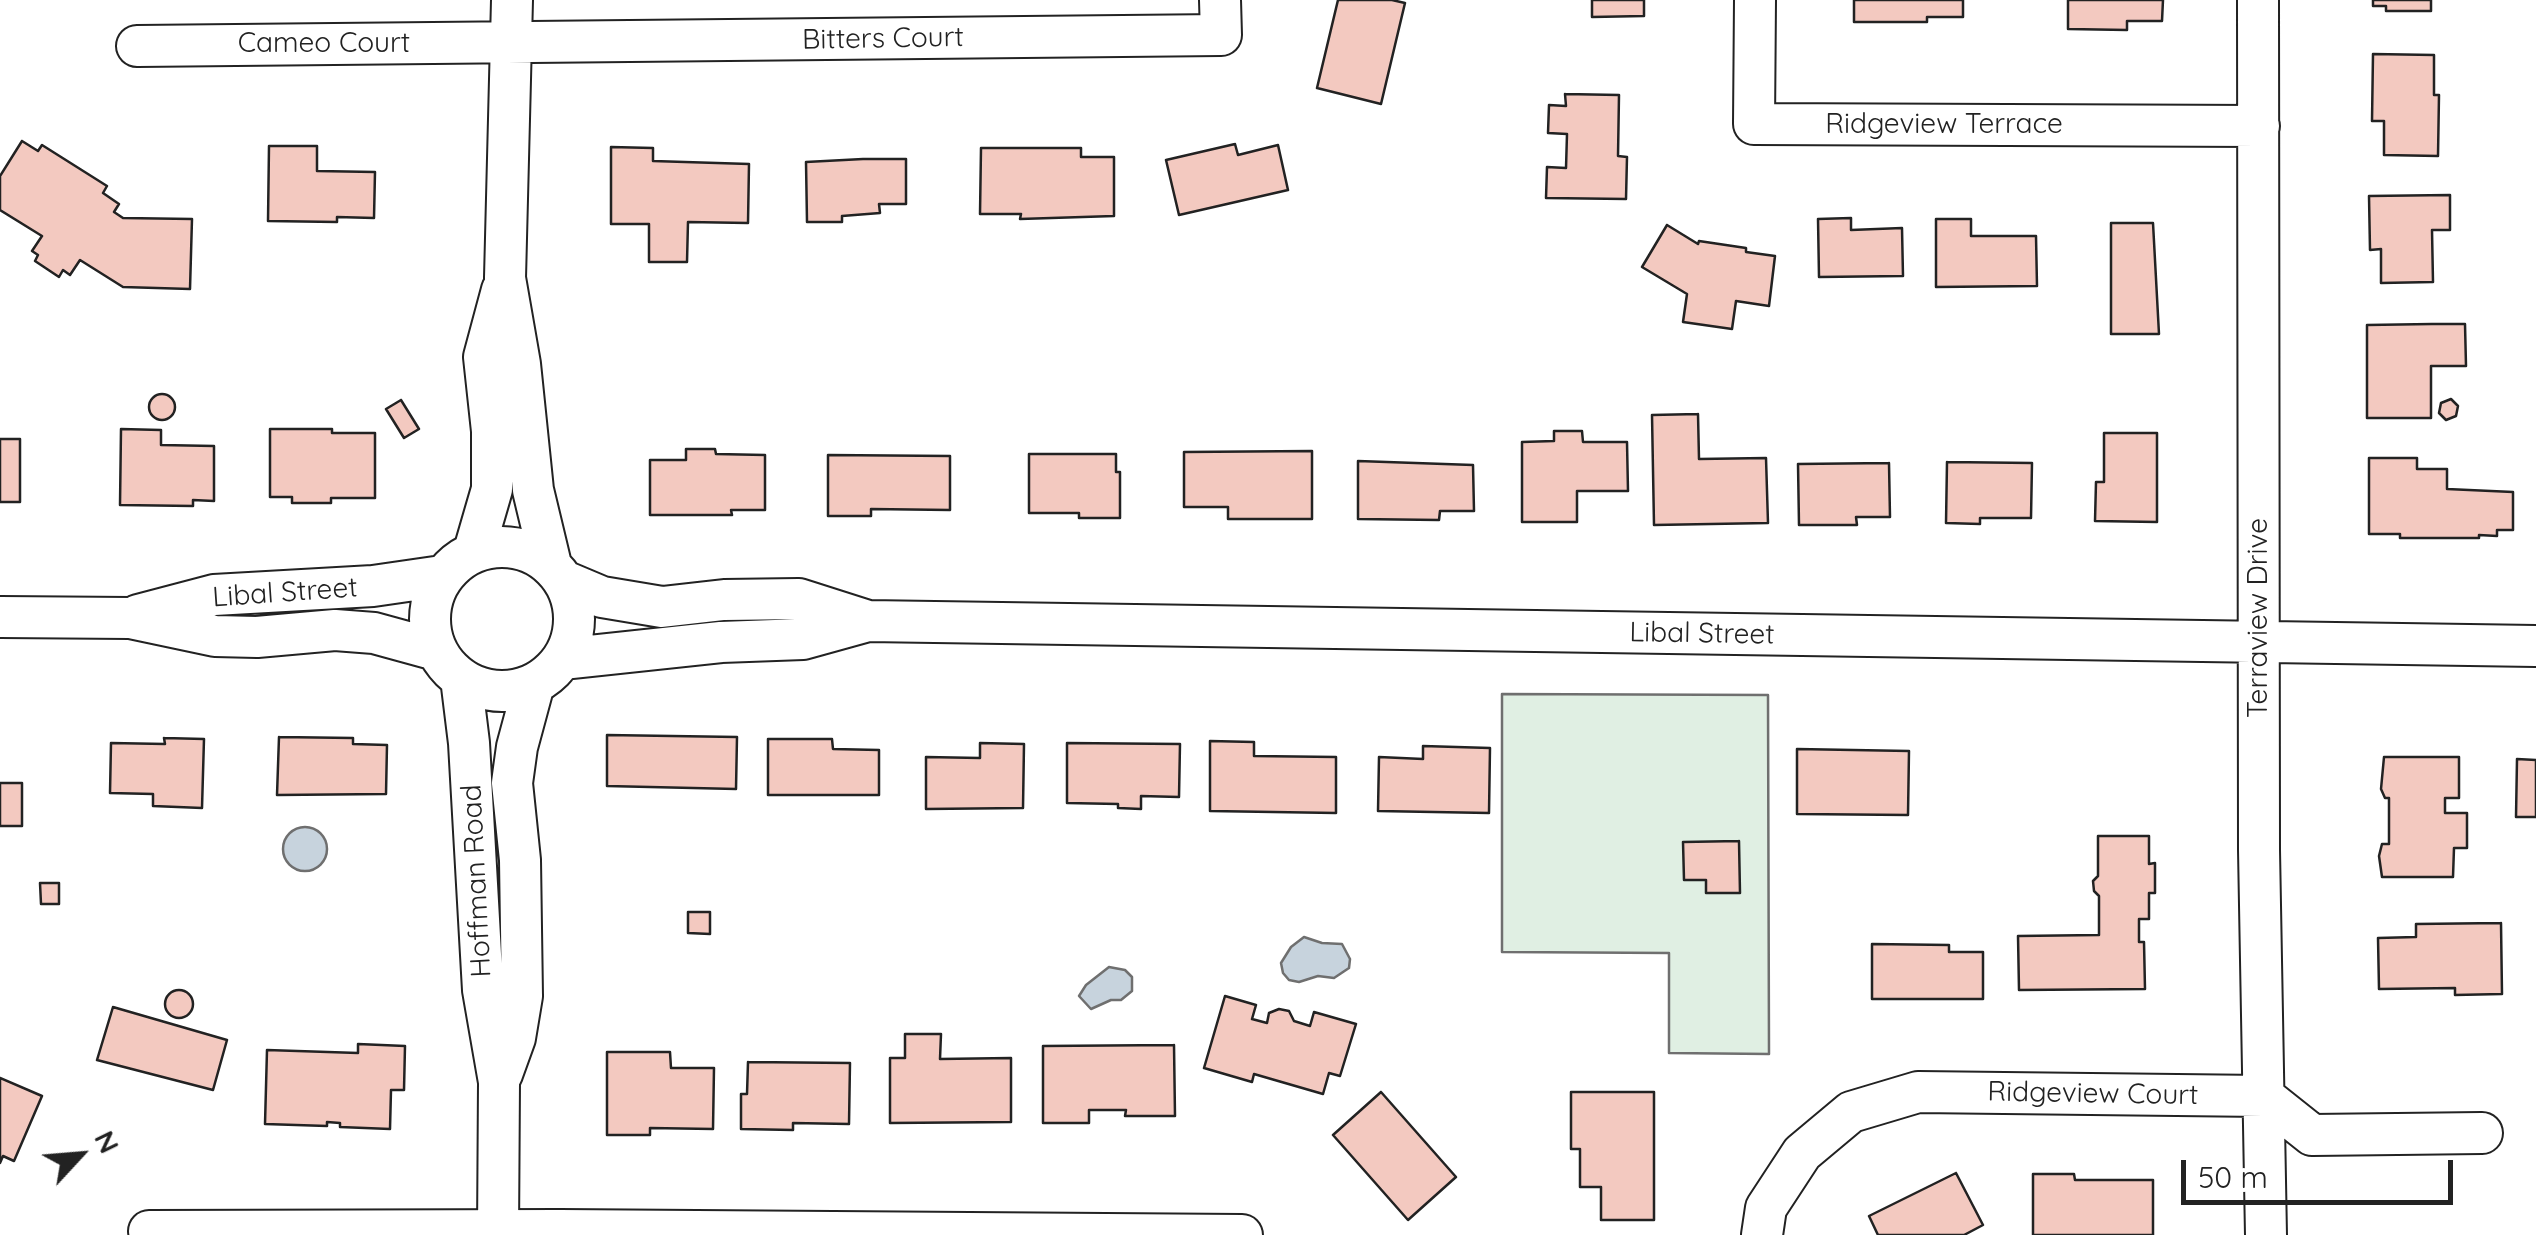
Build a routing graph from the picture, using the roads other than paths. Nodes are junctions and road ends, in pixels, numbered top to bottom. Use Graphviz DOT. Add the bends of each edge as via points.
graph roads {
  1 [pos="512,0"];
  2 [pos="1220,0"];
  3 [pos="1755,0"];
  4 [pos="2258,0"];
  5 [pos="511,43"];
  6 [pos="136,46"];
  7 [pos="2258,126"];
  8 [pos="505,278"];
  9 [pos="474,551"];
  10 [pos="558,573"];
  11 [pos="442,576"];
  12 [pos="0,617"];
  13 [pos="130,618"];
  14 [pos="868,621"];
  15 [pos="2259,643"];
  16 [pos="2536,646"];
  17 [pos="449,664"];
  18 [pos="548,672"];
  19 [pos="499,1082"];
  20 [pos="2263,1096"];
  21 [pos="2482,1134"];
  22 [pos="149,1231"];
  23 [pos="498,1232"];
  24 [pos="1242,1235"];
  25 [pos="1762,1235"];
  26 [pos="2266,1235"];
  1 -- 5 [label="street"];
  2 -- 5 [label="street, Bitters Court" via="1220,35"];
  3 -- 7 [label="street, Ridgeview Terrace" via="1754,124"];
  4 -- 7 [label="street, Terraview Drive"];
  5 -- 6 [label="street, Cameo Court"];
  5 -- 8 [label="street"];
  7 -- 15 [label="street, Terraview Drive"];
  8 -- 9 [label="street" via="484,357 492,489"];
  8 -- 10 [label="street" via="533,490"];
  9 -- 10 [label="street" via="515,547"];
  9 -- 11 [label="street"];
  10 -- 14 [label="street, Libal Street" via="602,597 662,607 799,598"];
  10 -- 18 [label="street" via="575,620 571,641"];
  11 -- 13 [label="street, Libal Street" via="214,595"];
  11 -- 17 [label="street" via="430,632"];
  12 -- 13 [label="street, Libal Street"];
  13 -- 17 [label="street, Libal Street" via="215,636 374,632"];
  14 -- 15 [label="street, Libal Street"];
  14 -- 18 [label="street, Libal Street" via="803,639 721,642"];
  15 -- 16 [label="street, Libal Street"];
  15 -- 20 [label="street, Terraview Drive"];
  17 -- 18 [label="street" via="478,687 496,691"];
  17 -- 19 [label="street, Hoffman Road" via="469,743 483,990"];
  18 -- 19 [label="street, Hoffman Road" via="517,747 512,783 522,996"];
  19 -- 23 [label="street, Hoffman Road"];
  20 -- 21 [label="street" via="2312,1134"];
  20 -- 25 [label="street, Ridgeview Court" via="1918,1092 1851,1112 1802,1153 1766,1208"];
  20 -- 26 [label="street, Terraview Drive"];
  22 -- 23 [label="street"];
  23 -- 24 [label="street"];
}
